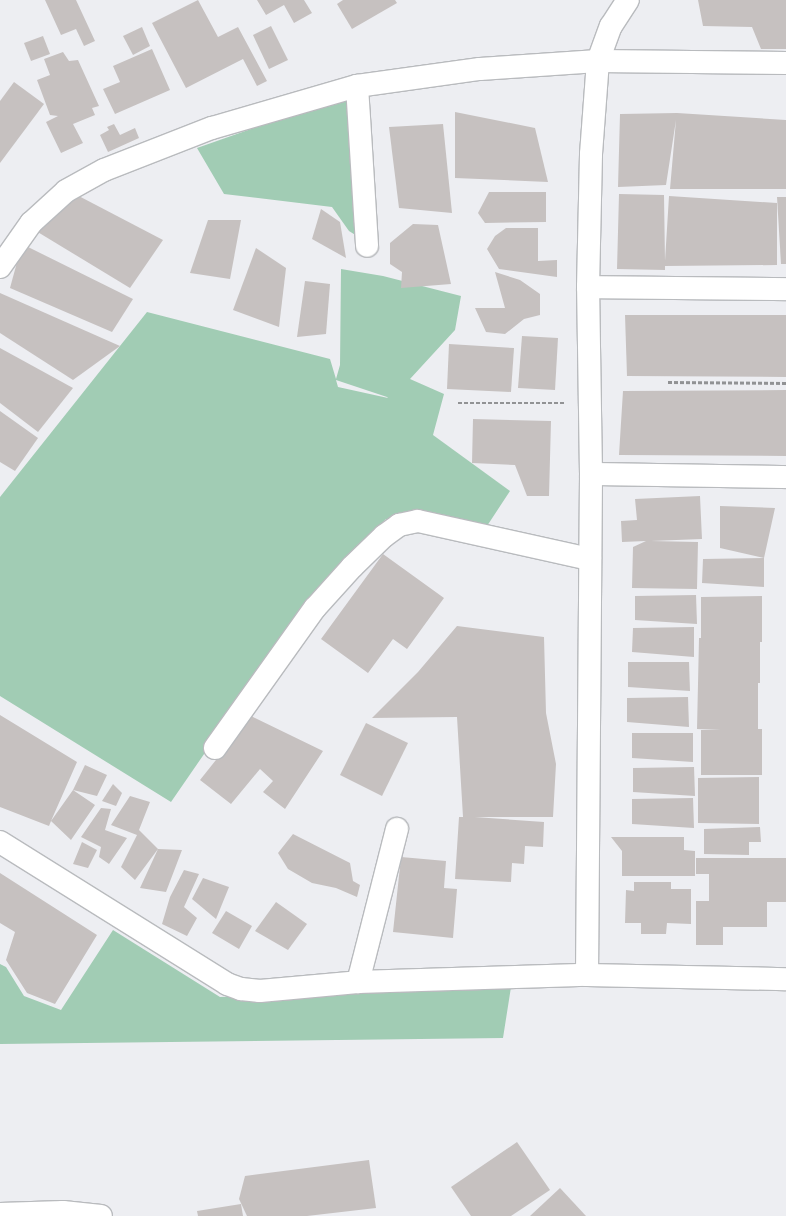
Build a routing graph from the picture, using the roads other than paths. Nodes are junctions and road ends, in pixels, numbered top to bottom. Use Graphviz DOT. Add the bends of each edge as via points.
graph roads {
  1 [pos="628,0"];
  2 [pos="598,61"];
  3 [pos="786,63"];
  4 [pos="357,86"];
  5 [pos="367,246"];
  6 [pos="0,267"];
  7 [pos="588,287"];
  8 [pos="786,289"];
  9 [pos="590,474"];
  10 [pos="786,477"];
  11 [pos="590,559"];
  12 [pos="215,748"];
  13 [pos="396,829"];
  14 [pos="0,842"];
  15 [pos="587,975"];
  16 [pos="786,979"];
  17 [pos="358,982"];
  18 [pos="0,1214"];
  19 [pos="101,1216"];
  1 -- 2 [label="street" via="611,26"];
  2 -- 3 [label="street"];
  2 -- 4 [label="street" via="480,69"];
  2 -- 7 [label="street" via="591,154"];
  4 -- 5 [label="street"];
  4 -- 6 [label="street" via="212,128 104,170 66,191 31,223"];
  7 -- 8 [label="street"];
  7 -- 9 [label="street"];
  9 -- 10 [label="street"];
  9 -- 11 [label="street"];
  11 -- 12 [label="street" via="418,521 399,525 352,567 315,608"];
  11 -- 15 [label="street"];
  13 -- 17 [label="street"];
  14 -- 17 [label="street" via="226,984 260,991"];
  15 -- 16 [label="street"];
  15 -- 17 [label="street"];
  18 -- 19 [label="street" via="63,1212"];
}
